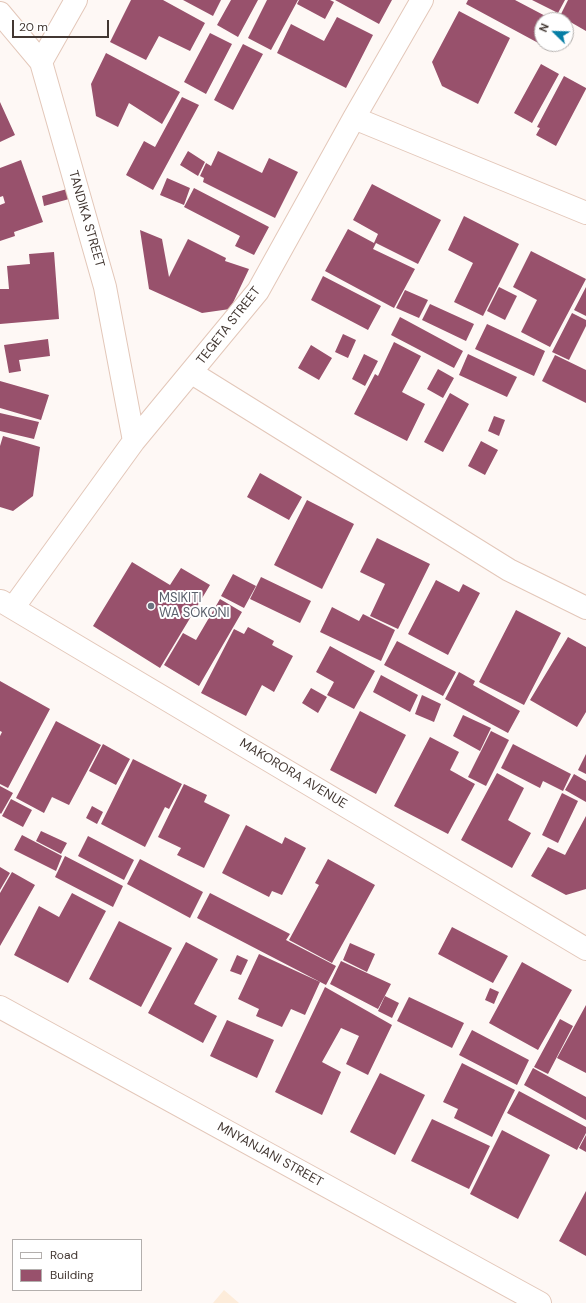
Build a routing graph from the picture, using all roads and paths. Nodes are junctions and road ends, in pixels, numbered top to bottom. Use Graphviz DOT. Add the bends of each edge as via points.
graph roads {
  1 [pos="76,0"];
  2 [pos="422,0"];
  3 [pos="0,12"];
  4 [pos="41,62"];
  5 [pos="354,118"];
  6 [pos="586,213"];
  7 [pos="192,373"];
  8 [pos="134,441"];
  9 [pos="7,604"];
  10 [pos="586,608"];
  11 [pos="586,949"];
  12 [pos="0,1007"];
  13 [pos="540,1303"];
  1 -- 4 [label="street"];
  2 -- 5 [label="street, TEGETA STREET"];
  3 -- 4 [label="street, TANDIKA STREET"];
  4 -- 8 [label="street, TANDIKA STREET" via="105,287"];
  5 -- 6 [label="street"];
  5 -- 7 [label="street, TEGETA STREET" via="258,291"];
  7 -- 8 [label="street, TEGETA STREET"];
  7 -- 10 [label="street" via="509,570"];
  8 -- 9 [label="street, TEGETA STREET"];
  9 -- 11 [label="street, MAKORORA AVENUE"];
  12 -- 13 [label="street, MNYANJANI STREET"];
}
